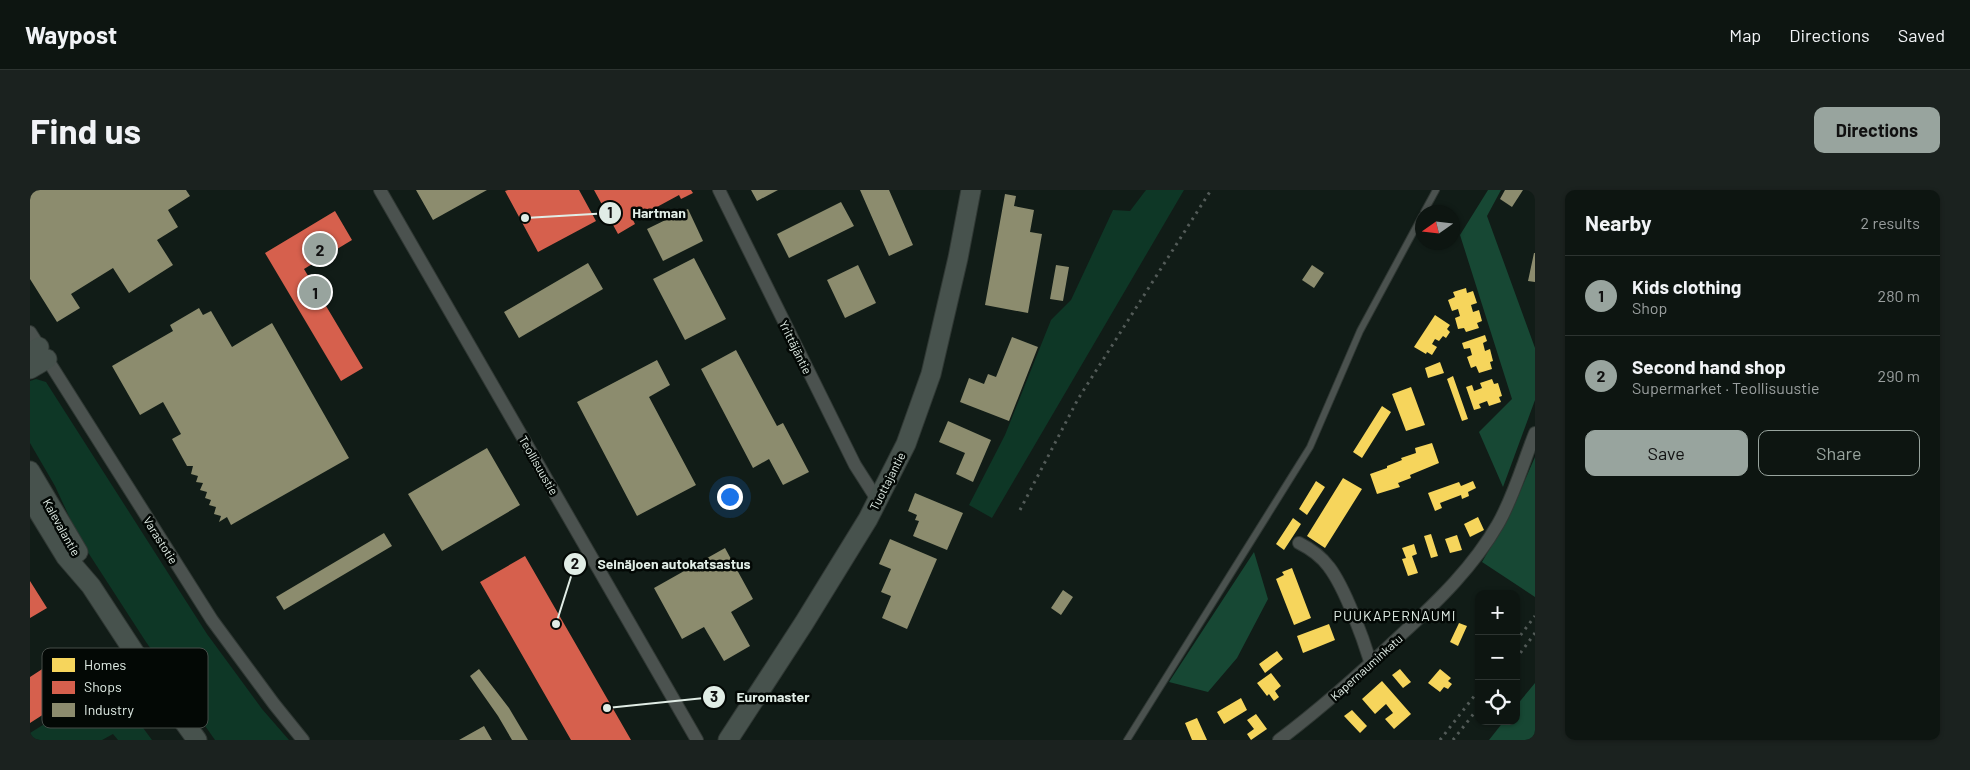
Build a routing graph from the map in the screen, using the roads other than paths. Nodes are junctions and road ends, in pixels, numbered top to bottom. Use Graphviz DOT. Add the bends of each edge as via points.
graph roads {
  1 [pos="380,190"];
  2 [pos="719,190"];
  3 [pos="971,190"];
  4 [pos="1436,190"];
  5 [pos="1428,205"];
  6 [pos="1415,229"];
  7 [pos="36,347"];
  8 [pos="30,369"];
  9 [pos="1535,433"];
  10 [pos="30,471"];
  11 [pos="30,498"];
  12 [pos="878,501"];
  13 [pos="1300,542"];
  14 [pos="91,586"];
  15 [pos="132,648"];
  16 [pos="1371,664"];
  17 [pos="188,728"];
  18 [pos="197,740"];
  19 [pos="303,740"];
  20 [pos="697,740"];
  21 [pos="728,740"];
  22 [pos="1128,740"];
  23 [pos="1279,740"];
  1 -- 20 [label="street, Teollisuustie"];
  2 -- 12 [label="street, Yrittäjäntie" via="855,465"];
  3 -- 12 [label="street, Tuottajantie" via="931,374 906,444"];
  4 -- 5 [label="lane"];
  6 -- 22 [label="lane" via="1360,331 1310,447"];
  7 -- 8 [label="street"];
  7 -- 19 [label="street, Varastotie" via="212,620"];
  9 -- 16 [label="street, Kapernauminkatu" via="1502,516 1476,558 1438,601"];
  10 -- 14 [label="street, Kalevalantie" via="78,552"];
  11 -- 14 [label="street, Kalevalantie" via="66,557"];
  12 -- 21 [label="street, Tuottajantie"];
  13 -- 16 [label="street" via="1315,551 1330,568"];
  14 -- 15 [label="street, Kalevalantie"];
  16 -- 23 [label="street, Kapernauminkatu"];
  17 -- 18 [label="street, Kalevalantie"];
}
